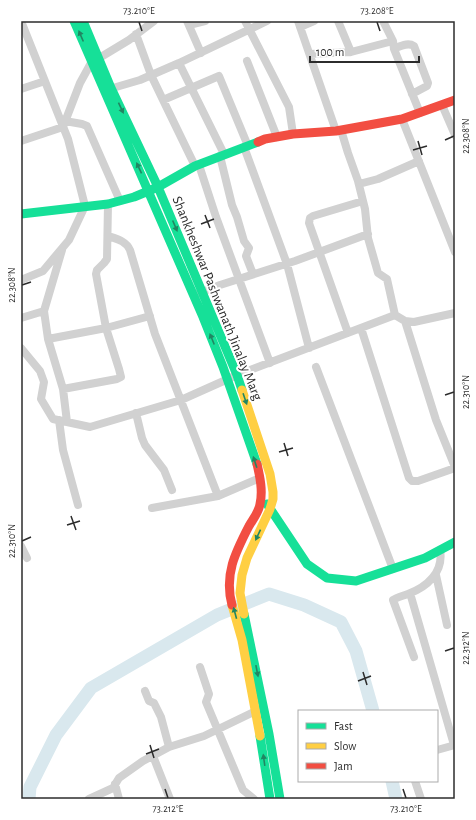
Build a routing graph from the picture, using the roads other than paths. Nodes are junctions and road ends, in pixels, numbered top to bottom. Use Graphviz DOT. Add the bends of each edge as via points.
graph roads {
  1 [pos="21,21"];
  2 [pos="74,21"];
  3 [pos="83,21"];
  4 [pos="154,21"];
  5 [pos="205,21"];
  6 [pos="245,21"];
  7 [pos="267,21"];
  8 [pos="314,21"];
  9 [pos="338,21"];
  10 [pos="383,21"];
  11 [pos="188,23"];
  12 [pos="299,24"];
  13 [pos="249,30"];
  14 [pos="136,34"];
  15 [pos="394,45"];
  16 [pos="350,52"];
  17 [pos="201,53"];
  18 [pos="310,54"];
  19 [pos="95,61"];
  20 [pos="247,61"];
  21 [pos="179,63"];
  22 [pos="151,75"];
  23 [pos="45,81"];
  24 [pos="192,88"];
  25 [pos="21,89"];
  26 [pos="107,89"];
  27 [pos="412,94"];
  28 [pos="163,100"];
  29 [pos="455,100"];
  30 [pos="442,105"];
  31 [pos="420,113"];
  32 [pos="402,119"];
  33 [pos="64,124"];
  34 [pos="339,131"];
  35 [pos="294,134"];
  36 [pos="455,135"];
  37 [pos="277,137"];
  38 [pos="21,141"];
  39 [pos="246,146"];
  40 [pos="222,155"];
  41 [pos="419,161"];
  42 [pos="197,165"];
  43 [pos="359,184"];
  44 [pos="154,188"];
  45 [pos="120,201"];
  46 [pos="363,201"];
  47 [pos="108,204"];
  48 [pos="85,206"];
  49 [pos="21,214"];
  50 [pos="368,234"];
  51 [pos="108,236"];
  52 [pos="62,247"];
  53 [pos="320,252"];
  54 [pos="455,252"];
  55 [pos="286,264"];
  56 [pos="253,274"];
  57 [pos="239,279"];
  58 [pos="21,280"];
  59 [pos="198,293"];
  60 [pos="44,311"];
  61 [pos="455,313"];
  62 [pos="395,315"];
  63 [pos="150,316"];
  64 [pos="21,318"];
  65 [pos="405,321"];
  66 [pos="106,328"];
  67 [pos="361,328"];
  68 [pos="348,333"];
  69 [pos="48,339"];
  70 [pos="21,348"];
  71 [pos="309,348"];
  72 [pos="270,363"];
  73 [pos="316,367"];
  74 [pos="237,376"];
  75 [pos="228,379"];
  76 [pos="62,389"];
  77 [pos="181,400"];
  78 [pos="136,413"];
  79 [pos="63,421"];
  80 [pos="455,467"];
  81 [pos="260,478"];
  82 [pos="172,490"];
  83 [pos="218,496"];
  84 [pos="262,497"];
  85 [pos="78,505"];
  86 [pos="152,508"];
  87 [pos="271,508"];
  88 [pos="455,542"];
  89 [pos="21,546"];
  90 [pos="440,550"];
  91 [pos="26,558"];
  92 [pos="393,569"];
  93 [pos="436,575"];
  94 [pos="410,593"];
  95 [pos="447,625"];
  96 [pos="245,634"];
  97 [pos="414,657"];
  98 [pos="200,667"];
  99 [pos="145,692"];
  100 [pos="260,709"];
  101 [pos="218,729"];
  102 [pos="454,745"];
  103 [pos="169,747"];
  104 [pos="438,750"];
  105 [pos="153,756"];
  106 [pos="415,782"];
  107 [pos="115,784"];
  108 [pos="89,799"];
  109 [pos="119,799"];
  110 [pos="170,799"];
  111 [pos="254,799"];
  112 [pos="270,799"];
  113 [pos="280,799"];
  114 [pos="421,799"];
  1 -- 23 [label="street"];
  19 -- 2 [label="main road, one-way"];
  3 -- 19 [label="main road"];
  4 -- 14 [label="street"];
  5 -- 11 [label="street"];
  6 -- 13 [label="street"];
  7 -- 13 [label="street"];
  8 -- 12 [label="street"];
  9 -- 16 [label="street"];
  10 -- 15 [label="street"];
  11 -- 17 [label="street"];
  12 -- 18 [label="street"];
  13 -- 17 [label="street"];
  13 -- 35 [label="street" via="289,107"];
  14 -- 19 [label="street"];
  14 -- 22 [label="street"];
  15 -- 16 [label="street"];
  15 -- 27 [label="street"];
  15 -- 27 [label="street" via="414,46 428,83 424,89"];
  16 -- 18 [label="street"];
  17 -- 21 [label="street"];
  18 -- 34 [label="street"];
  19 -- 26 [label="main road"];
  19 -- 33 [label="street" via="80,83"];
  20 -- 37 [label="street"];
  21 -- 22 [label="street"];
  21 -- 24 [label="street"];
  22 -- 26 [label="street"];
  22 -- 28 [label="street"];
  23 -- 25 [label="street"];
  23 -- 33 [label="street"];
  24 -- 28 [label="street"];
  24 -- 39 [label="street" via="219,76"];
  24 -- 40 [label="street"];
  26 -- 44 [label="main road"];
  27 -- 31 [label="street"];
  28 -- 42 [label="street"];
  29 -- 30 [label="main road"];
  30 -- 31 [label="main road"];
  30 -- 36 [label="street"];
  31 -- 32 [label="main road"];
  32 -- 34 [label="main road"];
  32 -- 41 [label="street"];
  33 -- 38 [label="street"];
  33 -- 45 [label="street" via="87,126"];
  33 -- 48 [label="street"];
  34 -- 35 [label="main road"];
  34 -- 43 [label="street"];
  35 -- 37 [label="main road"];
  37 -- 39 [label="main road"];
  39 -- 40 [label="main road"];
  39 -- 55 [label="street"];
  40 -- 42 [label="main road"];
  40 -- 56 [label="street" via="232,205 244,241 249,248 246,256"];
  41 -- 43 [label="street" via="378,180"];
  41 -- 54 [label="street"];
  42 -- 44 [label="main road"];
  42 -- 57 [label="street"];
  43 -- 46 [label="street"];
  44 -- 45 [label="main road"];
  44 -- 59 [label="main road"];
  45 -- 47 [label="main road"];
  46 -- 50 [label="street"];
  46 -- 53 [label="street" via="310,218 309,223"];
  47 -- 48 [label="main road"];
  47 -- 51 [label="street"];
  48 -- 49 [label="main road"];
  48 -- 52 [label="street" via="69,240"];
  50 -- 53 [label="street"];
  50 -- 62 [label="street" via="378,273 387,279"];
  51 -- 63 [label="street" via="128,246"];
  51 -- 66 [label="street" via="107,259 96,270"];
  52 -- 58 [label="street" via="43,271"];
  52 -- 60 [label="street"];
  53 -- 55 [label="street"];
  53 -- 68 [label="street"];
  55 -- 56 [label="street"];
  55 -- 71 [label="street"];
  56 -- 57 [label="street"];
  57 -- 59 [label="street"];
  57 -- 72 [label="street"];
  59 -- 74 [label="main road, Shankheshwar Pashwanath Jinalay Marg"];
  75 -- 59 [label="main road, one-way"];
  60 -- 64 [label="street"];
  60 -- 69 [label="street"];
  61 -- 65 [label="street" via="414,322"];
  62 -- 65 [label="street"];
  62 -- 67 [label="street"];
  63 -- 66 [label="street"];
  63 -- 77 [label="street"];
  65 -- 80 [label="street" via="436,420"];
  66 -- 69 [label="street"];
  66 -- 76 [label="street" via="121,377"];
  67 -- 68 [label="street"];
  67 -- 80 [label="street" via="409,478 418,481"];
  68 -- 71 [label="street"];
  69 -- 76 [label="street"];
  70 -- 79 [label="street" via="40,370 44,382 41,399 53,419"];
  71 -- 72 [label="street"];
  72 -- 74 [label="street"];
  73 -- 92 [label="street"];
  74 -- 75 [label="street"];
  74 -- 87 [label="main road, Shankheshwar Pashwanath Jinalay Marg, one-way" via="270,474 273,490"];
  75 -- 77 [label="street"];
  81 -- 75 [label="main road, one-way"];
  76 -- 79 [label="street"];
  77 -- 78 [label="street"];
  77 -- 83 [label="street"];
  78 -- 79 [label="street" via="90,427"];
  78 -- 82 [label="street" via="145,445 164,470"];
  79 -- 85 [label="street" via="63,450"];
  81 -- 83 [label="street"];
  81 -- 84 [label="main road"];
  83 -- 86 [label="street"];
  84 -- 87 [label="main road"];
  96 -- 84 [label="main road, one-way" via="229,591 230,575 235,557"];
  87 -- 92 [label="main road" via="308,564 327,578 356,581"];
  87 -- 96 [label="main road, Shankheshwar Pashwanath Jinalay Marg, one-way" via="241,575 240,593"];
  88 -- 90 [label="main road"];
  89 -- 91 [label="street"];
  90 -- 92 [label="main road"];
  90 -- 93 [label="street" via="442,556"];
  93 -- 94 [label="street"];
  93 -- 95 [label="street"];
  94 -- 97 [label="street" via="393,600"];
  94 -- 102 [label="street"];
  96 -- 100 [label="main road"];
  98 -- 101 [label="street" via="209,694 206,702"];
  99 -- 103 [label="street" via="161,717"];
  100 -- 101 [label="street"];
  112 -- 100 [label="main road, one-way"];
  100 -- 113 [label="main road"];
  101 -- 103 [label="street"];
  101 -- 111 [label="street" via="243,790"];
  102 -- 104 [label="street"];
  103 -- 105 [label="street"];
  105 -- 107 [label="street" via="119,778"];
  105 -- 110 [label="street"];
  106 -- 114 [label="street"];
  107 -- 108 [label="street" via="113,788"];
  107 -- 109 [label="street"];
}
